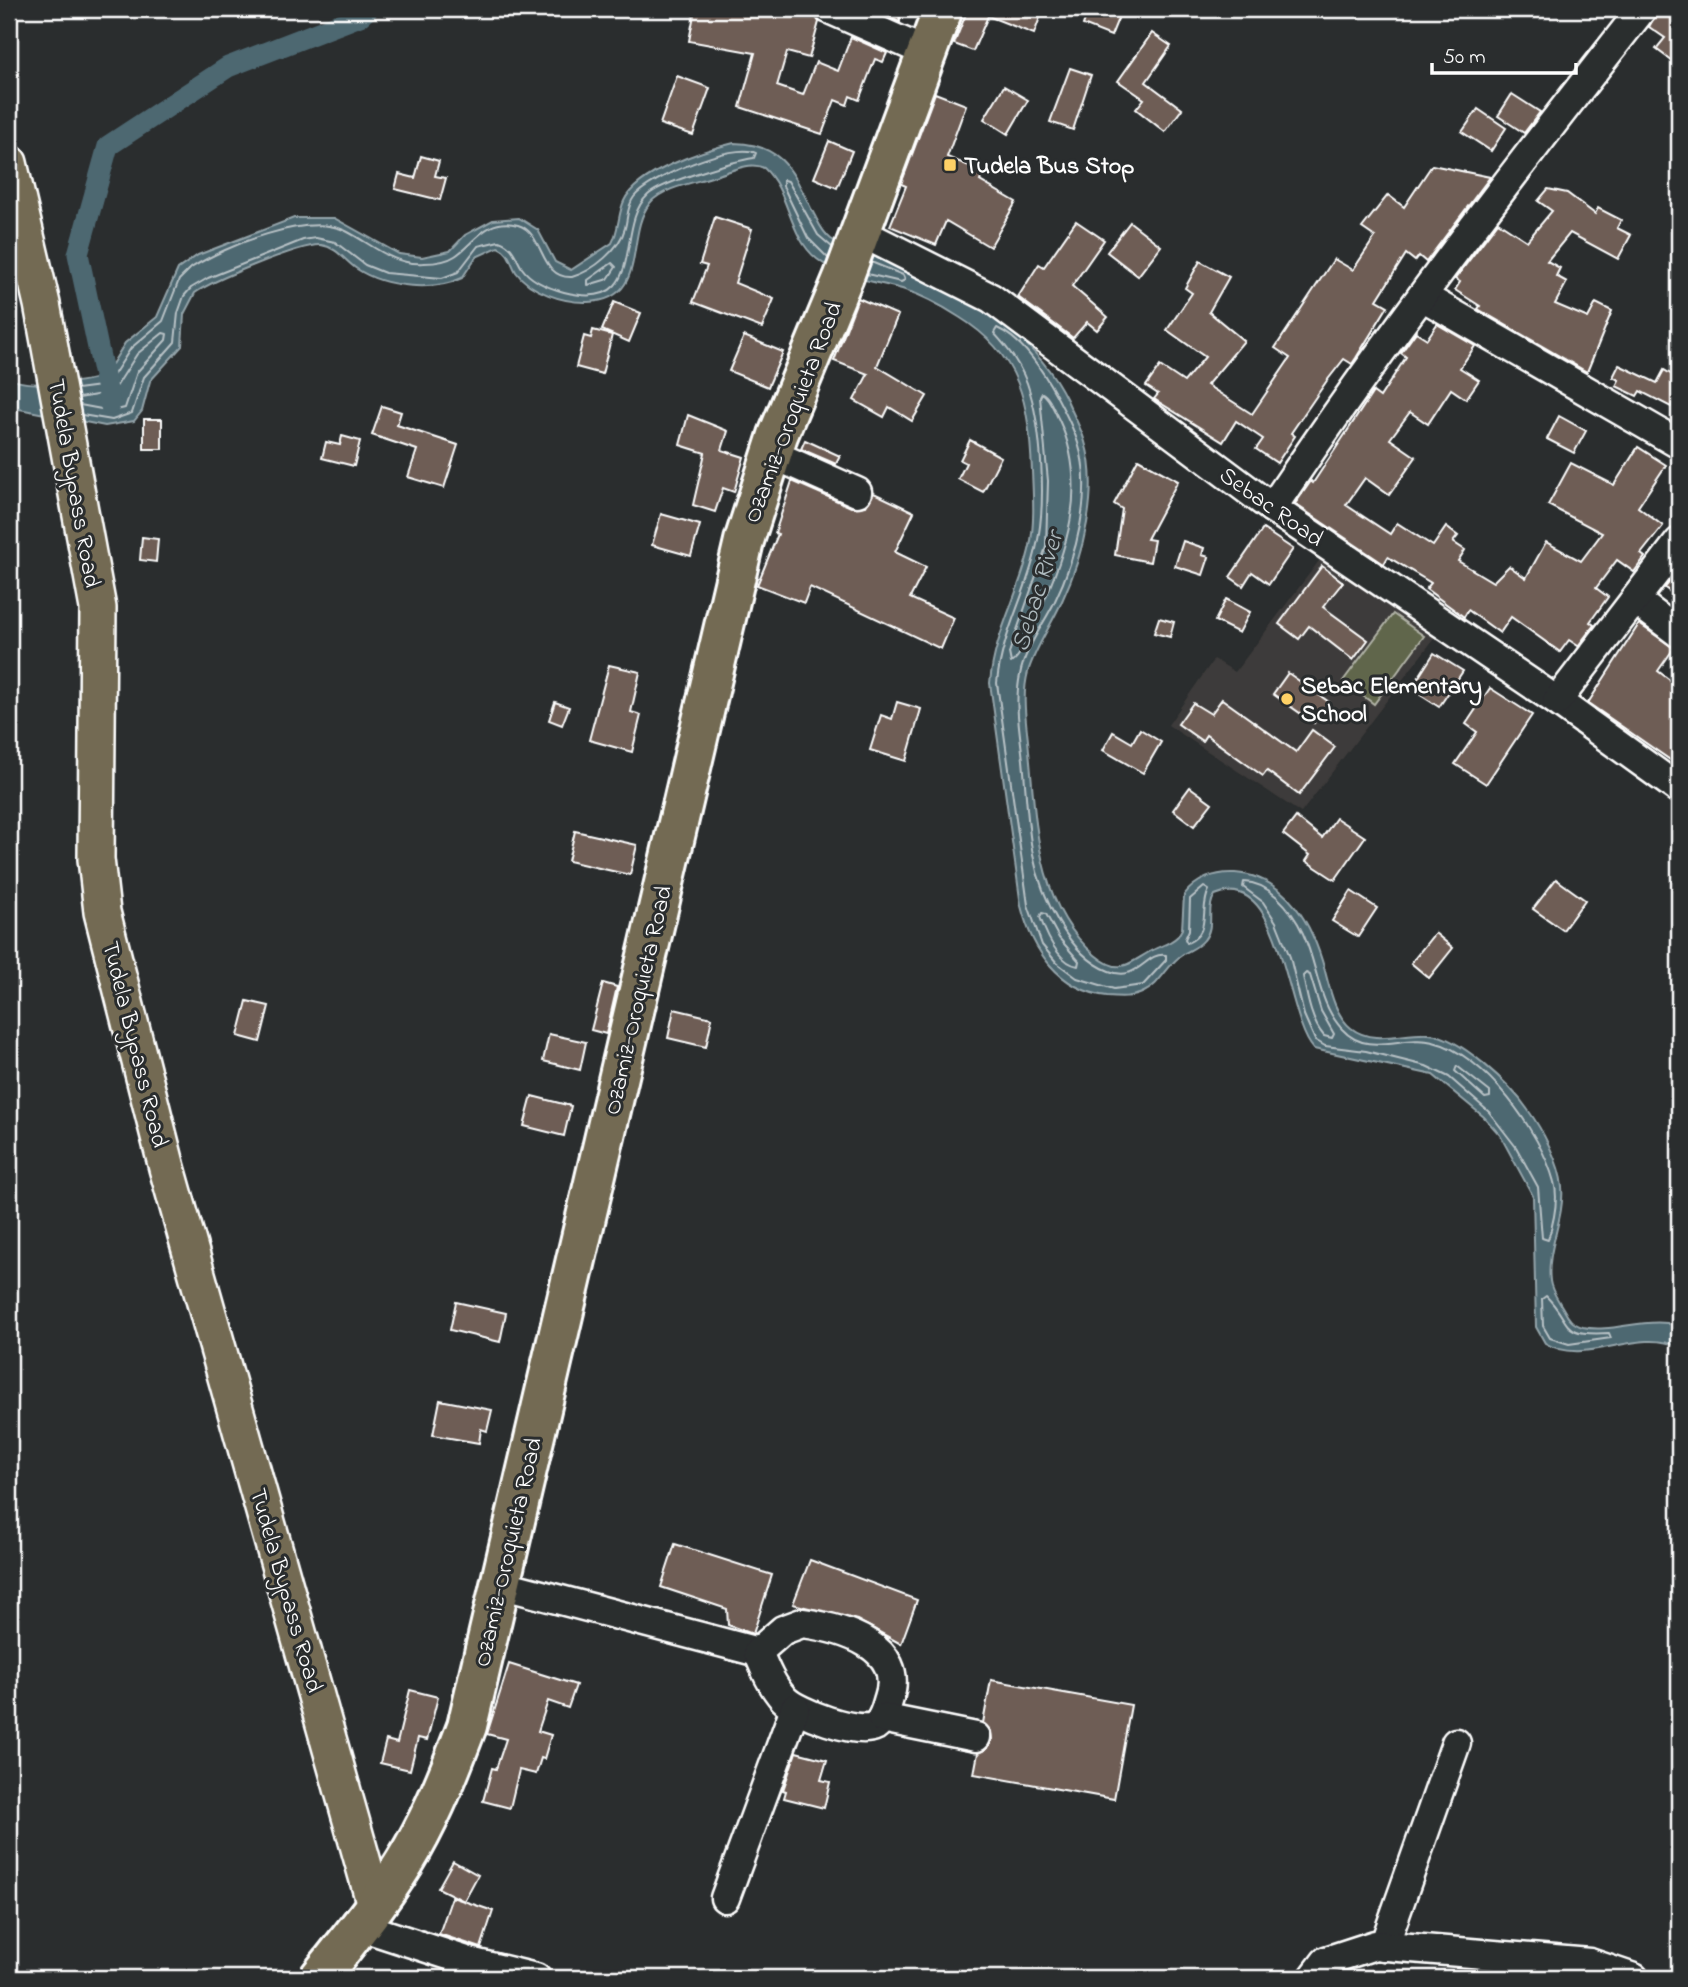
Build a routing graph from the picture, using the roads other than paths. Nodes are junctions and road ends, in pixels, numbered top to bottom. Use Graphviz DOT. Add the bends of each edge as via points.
graph roads {
  1 [pos="829,9"];
  2 [pos="943,9"];
  3 [pos="1642,9"];
  4 [pos="926,52"];
  5 [pos="9,163"];
  6 [pos="853,250"];
  7 [pos="1422,296"];
  8 [pos="1679,444"];
  9 [pos="772,454"];
  10 [pos="857,492"];
  11 [pos="1272,509"];
  12 [pos="1679,542"];
  13 [pos="1635,600"];
  14 [pos="1679,633"];
  15 [pos="1557,701"];
  16 [pos="1679,789"];
  17 [pos="500,1584"];
  18 [pos="758,1652"];
  19 [pos="796,1708"];
  20 [pos="882,1718"];
  21 [pos="976,1737"];
  22 [pos="1456,1744"];
  23 [pos="725,1898"];
  24 [pos="368,1915"];
  25 [pos="1384,1946"];
  26 [pos="319,1978"];
  27 [pos="536,1978"];
  28 [pos="1313,1978"];
  29 [pos="1634,1978"];
  1 -- 4 [label="street"];
  2 -- 4 [label="highway, Ozamiz-Oroquieta Road"];
  3 -- 7 [label="street"];
  4 -- 6 [label="highway, Ozamiz-Oroquieta Road"];
  5 -- 24 [label="main road, Tudela Bypass Road" via="57,379 98,608 96,859 102,912"];
  6 -- 9 [label="highway, Ozamiz-Oroquieta Road"];
  6 -- 11 [label="street, Sebac Road" via="991,298"];
  7 -- 8 [label="street"];
  7 -- 11 [label="street"];
  9 -- 10 [label="street"];
  9 -- 17 [label="highway, Ozamiz-Oroquieta Road" via="744,541"];
  11 -- 15 [label="street, Sebac Road"];
  12 -- 13 [label="street"];
  13 -- 14 [label="street"];
  13 -- 15 [label="street"];
  15 -- 16 [label="street, Sebac Road"];
  17 -- 18 [label="street"];
  17 -- 24 [label="highway, Ozamiz-Oroquieta Road" via="467,1726 447,1779 412,1850"];
  18 -- 19 [label="street" via="770,1680"];
  18 -- 20 [label="street" via="783,1630 802,1623 874,1647 891,1665 894,1676"];
  19 -- 20 [label="street" via="850,1727 866,1728"];
  19 -- 23 [label="street"];
  20 -- 21 [label="street"];
  22 -- 25 [label="street"];
  24 -- 26 [label="highway, Ozamiz-Oroquieta Road"];
  24 -- 27 [label="street" via="470,1962"];
  25 -- 28 [label="street" via="1353,1950 1326,1961"];
  25 -- 29 [label="street" via="1590,1963"];
}
